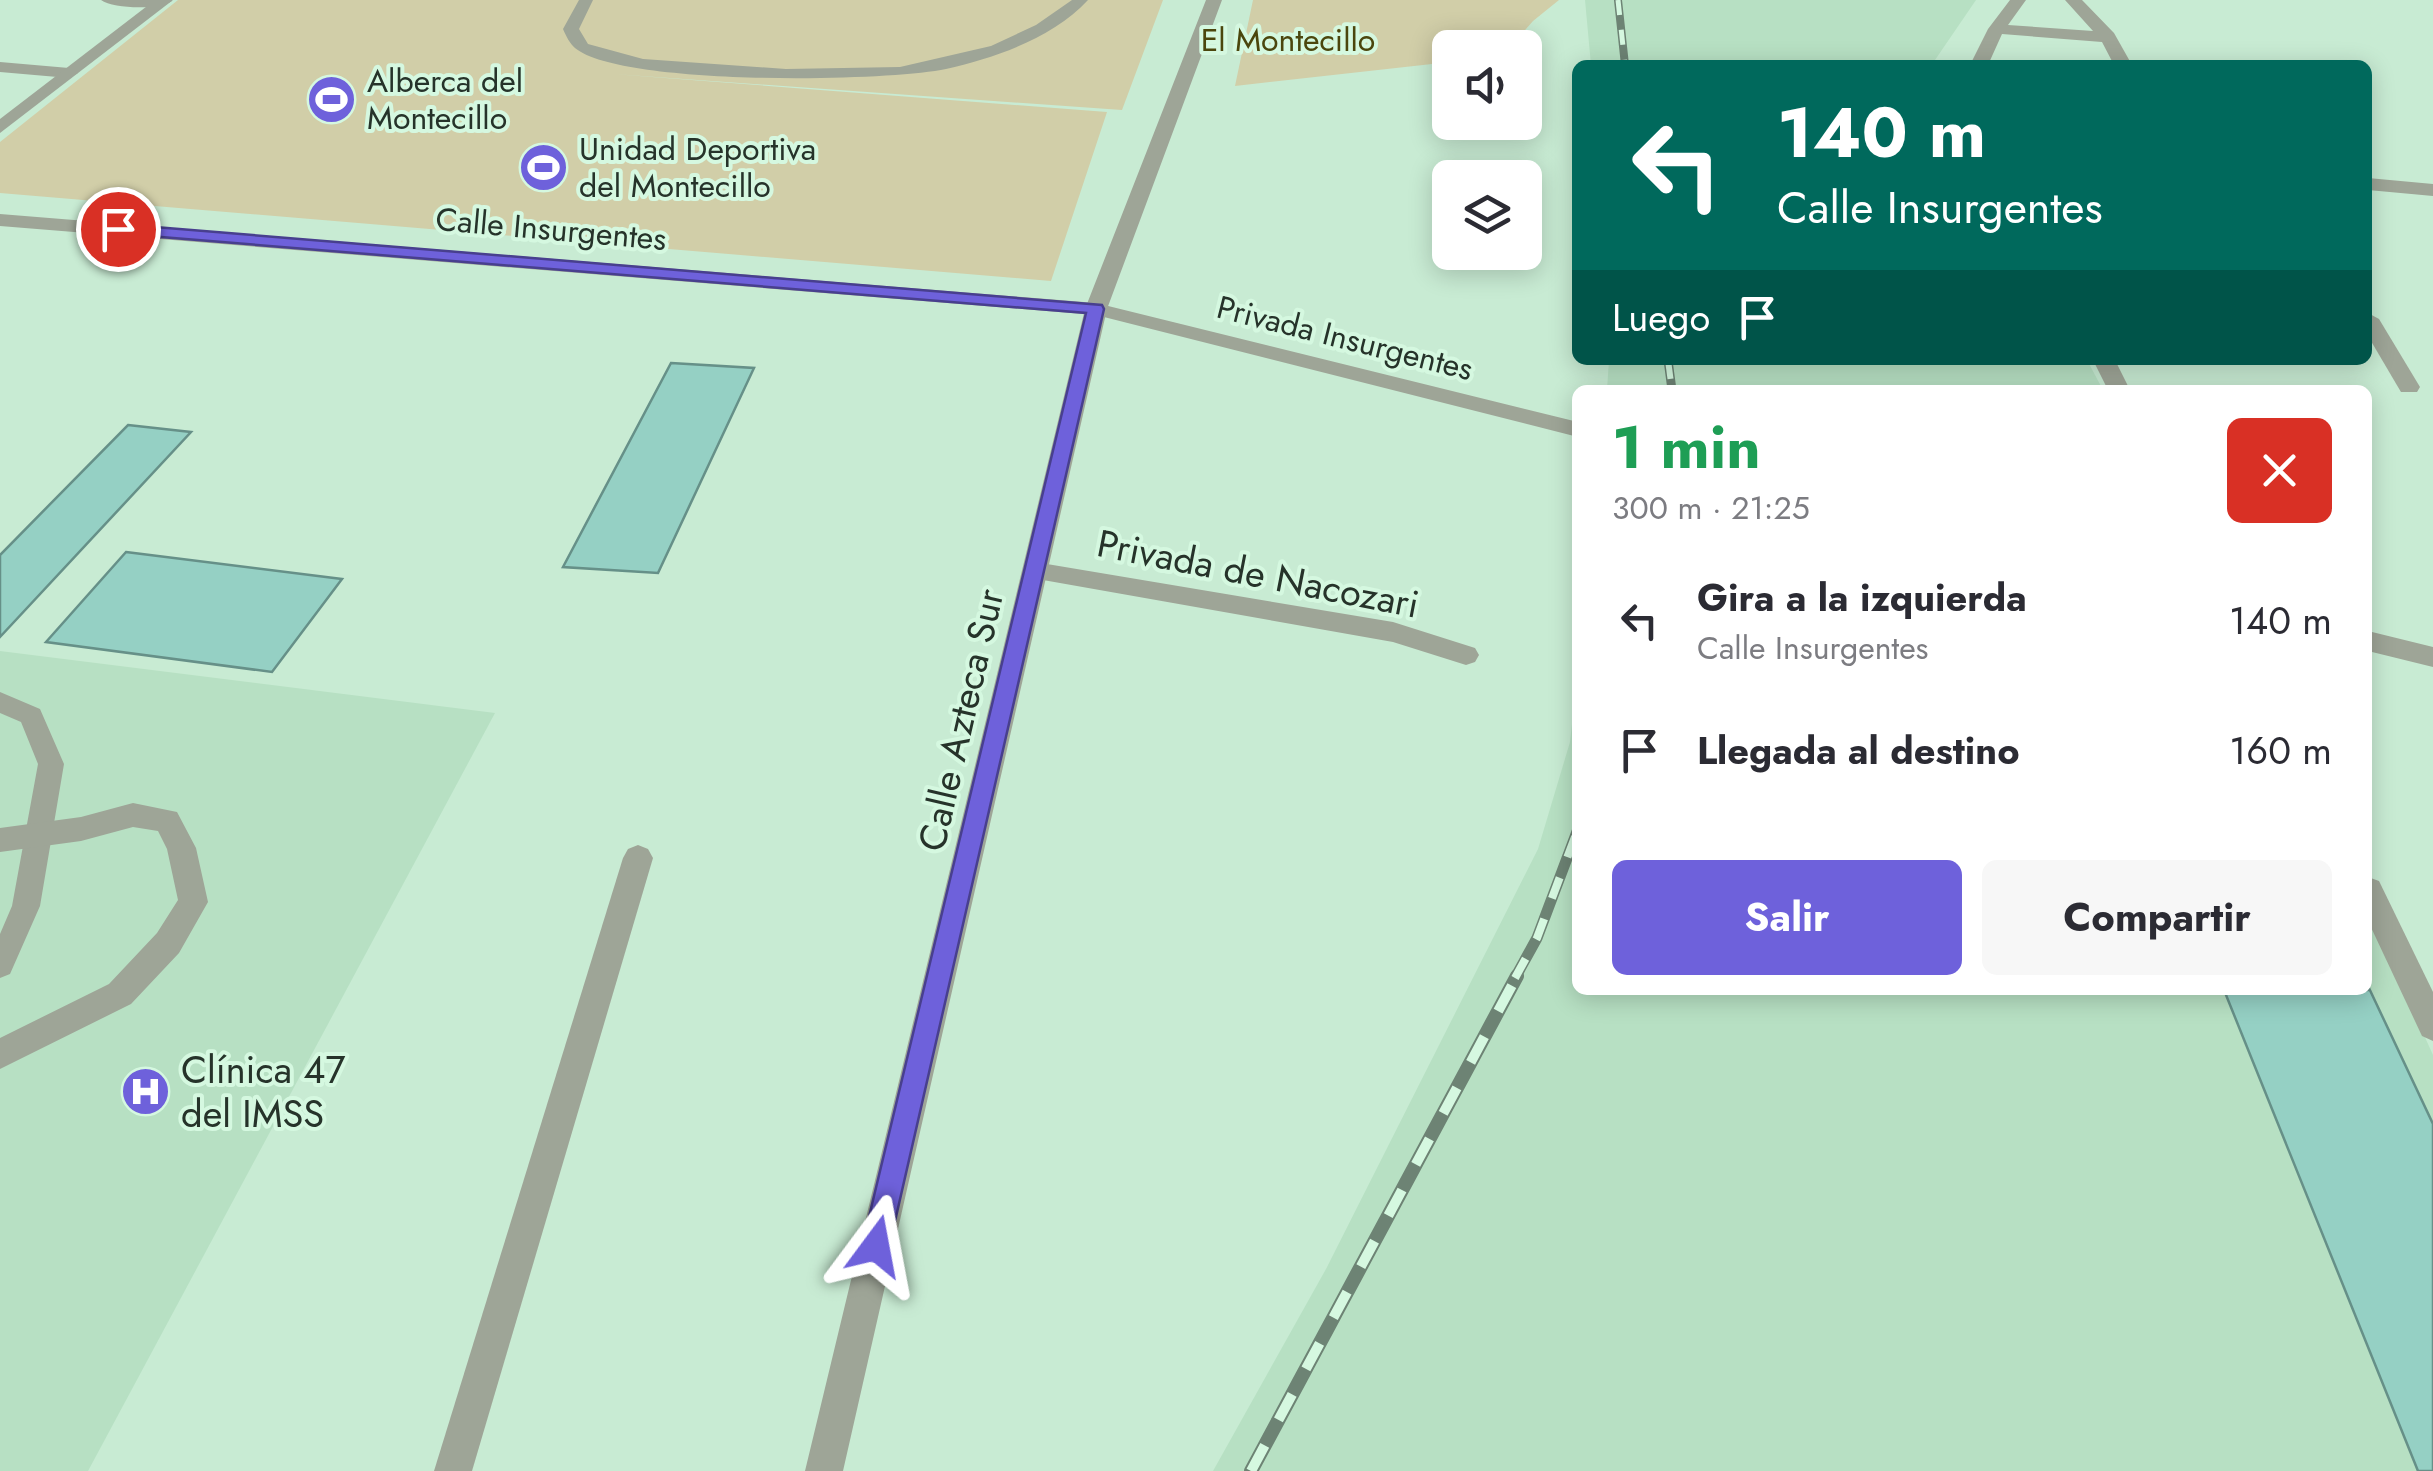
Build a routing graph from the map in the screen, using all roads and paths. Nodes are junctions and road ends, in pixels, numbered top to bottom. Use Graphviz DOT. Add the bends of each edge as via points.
graph roads {
  1 [pos="109,0"];
  2 [pos="586,0"];
  3 [pos="1081,0"];
  4 [pos="1214,0"];
  5 [pos="2018,0"];
  6 [pos="2073,0"];
  7 [pos="164,1"];
  8 [pos="1996,30"];
  9 [pos="2108,37"];
  10 [pos="1981,60"];
  11 [pos="2120,60"];
  12 [pos="0,67"];
  13 [pos="69,73"];
  14 [pos="0,128"];
  15 [pos="2372,184"];
  16 [pos="2433,190"];
  17 [pos="0,220"];
  18 [pos="1096,309"];
  19 [pos="2372,326"];
  20 [pos="2409,387"];
  21 [pos="1572,428"];
  22 [pos="1035,571"];
  23 [pos="2372,642"];
  24 [pos="1466,656"];
  25 [pos="2433,658"];
  26 [pos="0,702"];
  27 [pos="38,835"];
  28 [pos="0,840"];
  29 [pos="638,858"];
  30 [pos="2372,898"];
  31 [pos="0,965"];
  32 [pos="2433,1026"];
  33 [pos="0,1054"];
  34 [pos="453,1471"];
  35 [pos="824,1471"];
  1 -- 7 [label="street"];
  2 -- 3 [label="lane" via="571,29 580,46 602,56 792,74 901,72 974,56 1032,34"];
  4 -- 18 [label="street, Calle Azteca Sur"];
  5 -- 8 [label="street"];
  6 -- 9 [label="street"];
  7 -- 13 [label="street"];
  8 -- 9 [label="street"];
  8 -- 10 [label="street"];
  9 -- 11 [label="street"];
  12 -- 13 [label="street"];
  13 -- 14 [label="street"];
  15 -- 16 [label="street"];
  17 -- 18 [label="street, Calle Insurgentes"];
  18 -- 21 [label="street, Privada Insurgentes"];
  18 -- 22 [label="street, Calle Azteca Sur"];
  19 -- 20 [label="street"];
  22 -- 24 [label="street, Privada de Nacozari" via="1392,632"];
  22 -- 35 [label="street, Calle Azteca Sur"];
  23 -- 25 [label="street"];
  26 -- 27 [label="lane" via="31,716 51,764"];
  27 -- 28 [label="street"];
  27 -- 31 [label="lane" via="26,906"];
  27 -- 33 [label="street" via="133,815 167,821 181,848 193,902 168,944 120,994"];
  29 -- 34 [label="street"];
  30 -- 32 [label="street"];
}
